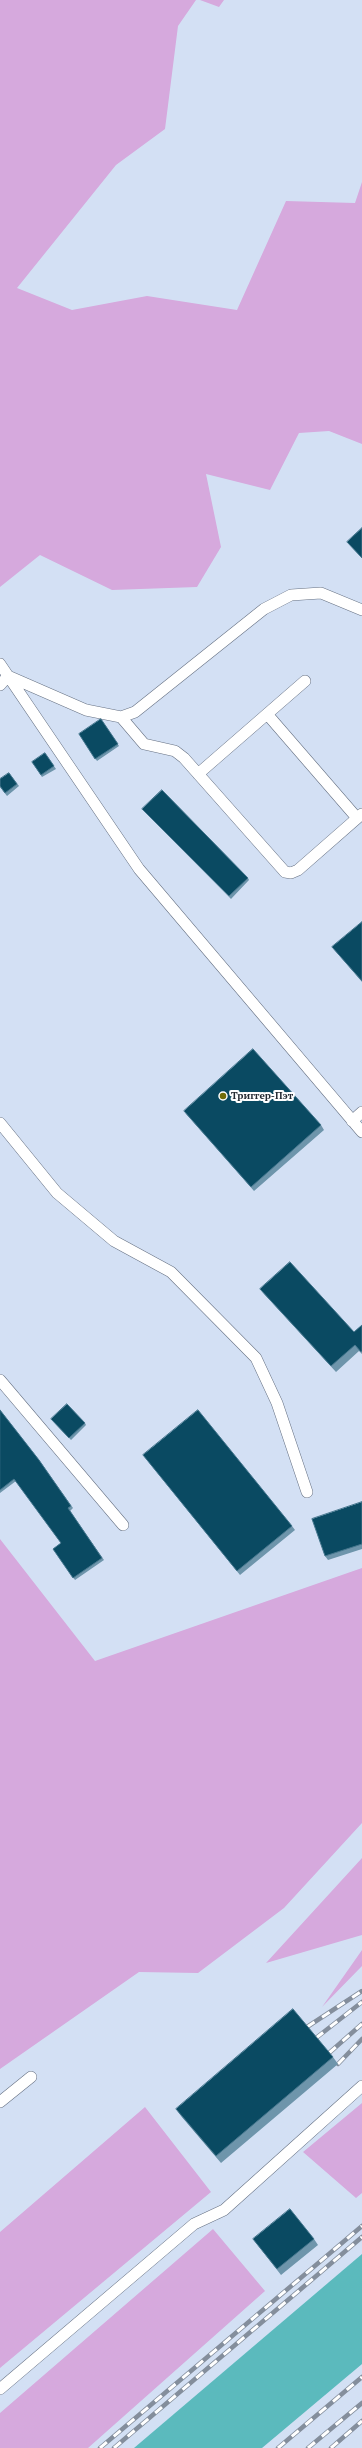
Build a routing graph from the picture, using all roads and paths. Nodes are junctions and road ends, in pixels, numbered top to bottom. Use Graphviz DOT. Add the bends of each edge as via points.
graph roads {
  1 [pos="362,610"];
  2 [pos="0,664"];
  3 [pos="8,676"];
  4 [pos="305,681"];
  5 [pos="0,685"];
  6 [pos="268,714"];
  7 [pos="121,717"];
  8 [pos="198,774"];
  9 [pos="360,816"];
  10 [pos="362,1112"];
  11 [pos="352,1121"];
  12 [pos="0,1123"];
  13 [pos="362,1132"];
  14 [pos="0,1380"];
  15 [pos="307,1492"];
  16 [pos="123,1524"];
  17 [pos="31,2077"];
  18 [pos="362,2086"];
  19 [pos="0,2102"];
  20 [pos="0,2390"];
  1 -- 7 [label="lane" via="321,593 291,595 264,609 135,712"];
  2 -- 3 [label="lane"];
  3 -- 5 [label="lane"];
  3 -- 7 [label="lane" via="86,710"];
  3 -- 11 [label="lane" via="139,869"];
  4 -- 6 [label="lane"];
  6 -- 8 [label="lane"];
  6 -- 9 [label="lane"];
  7 -- 8 [label="lane" via="144,744 175,750"];
  8 -- 9 [label="lane" via="284,872 298,870"];
  10 -- 11 [label="lane"];
  11 -- 13 [label="lane"];
  12 -- 15 [label="lane" via="57,1194 114,1241 171,1272 256,1358 277,1403"];
  14 -- 16 [label="lane"];
  17 -- 19 [label="lane"];
  18 -- 20 [label="lane" via="224,2210 194,2224"];
}
